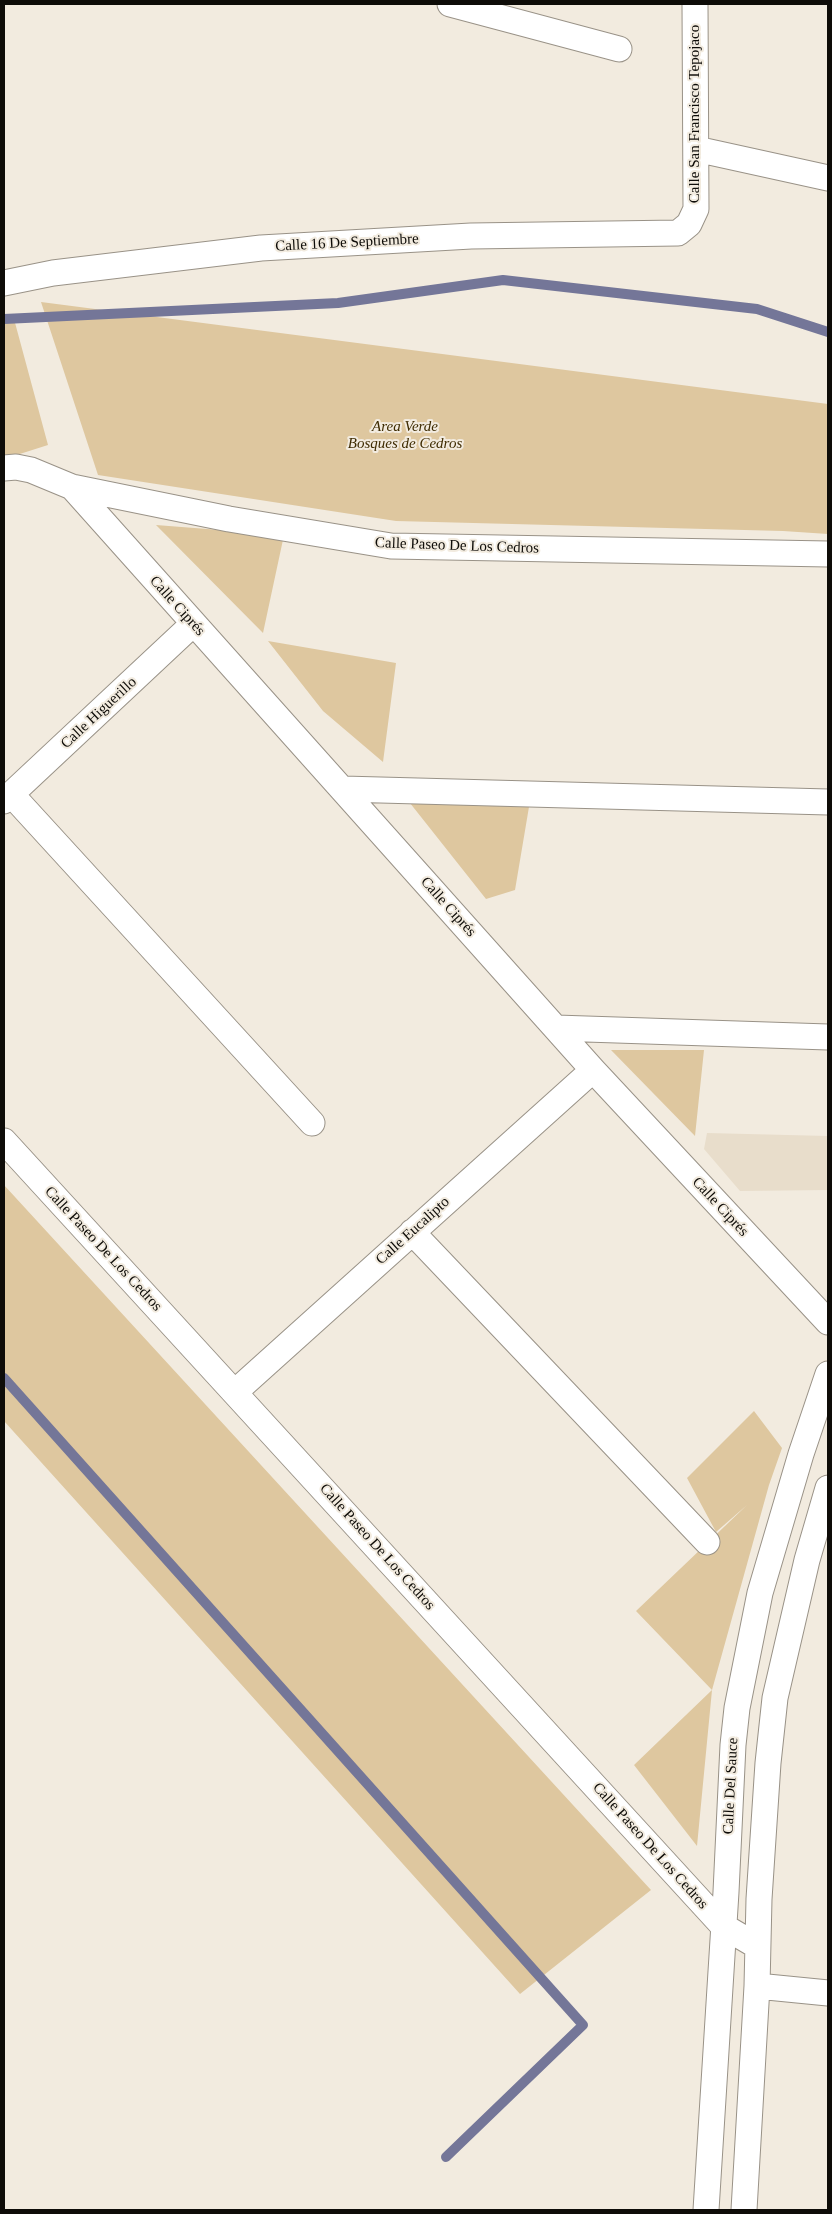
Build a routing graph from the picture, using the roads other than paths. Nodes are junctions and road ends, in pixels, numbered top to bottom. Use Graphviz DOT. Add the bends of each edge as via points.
graph roads {
  1 [pos="450,4"];
  2 [pos="695,4"];
  3 [pos="619,49"];
  4 [pos="696,149"];
  5 [pos="828,178"];
  6 [pos="689,224"];
  7 [pos="4,283"];
  8 [pos="4,468"];
  9 [pos="72,487"];
  10 [pos="828,554"];
  11 [pos="193,624"];
  12 [pos="343,789"];
  13 [pos="8,797"];
  14 [pos="828,802"];
  15 [pos="556,1028"];
  16 [pos="828,1037"];
  17 [pos="593,1070"];
  18 [pos="312,1123"];
  19 [pos="4,1141"];
  20 [pos="412,1232"];
  21 [pos="828,1322"];
  22 [pos="828,1374"];
  23 [pos="235,1392"];
  24 [pos="828,1488"];
  25 [pos="707,1542"];
  26 [pos="723,1926"];
  27 [pos="757,1946"];
  28 [pos="757,1986"];
  29 [pos="828,1993"];
  30 [pos="706,2210"];
  31 [pos="744,2210"];
  1 -- 3 [label="street"];
  2 -- 4 [label="street, Calle San Francisco Tepojaco"];
  4 -- 5 [label="street"];
  4 -- 6 [label="street, Calle San Francisco Tepojaco" via="696,209"];
  6 -- 7 [label="street, Calle 16 De Septiembre" via="678,233 471,236 261,248 53,273"];
  8 -- 9 [label="street, Calle Paseo De Los Cedros" via="30,470"];
  9 -- 10 [label="street, Calle Paseo De Los Cedros" via="229,519 391,546"];
  9 -- 11 [label="street, Calle Ciprés"];
  11 -- 12 [label="street, Calle Ciprés"];
  11 -- 13 [label="street, Calle Higuerillo"];
  12 -- 14 [label="street"];
  12 -- 15 [label="street, Calle Ciprés"];
  13 -- 18 [label="street"];
  15 -- 16 [label="street"];
  15 -- 17 [label="street, Calle Ciprés"];
  17 -- 20 [label="street, Calle Eucalipto"];
  17 -- 21 [label="street, Calle Ciprés"];
  19 -- 23 [label="street, Calle Paseo De Los Cedros"];
  20 -- 23 [label="street, Calle Eucalipto"];
  20 -- 25 [label="street"];
  22 -- 26 [label="street, Calle Del Sauce" via="760,1593 739,1699 733,1745"];
  23 -- 26 [label="street, Calle Paseo De Los Cedros"];
  24 -- 27 [label="street" via="807,1560 775,1698"];
  26 -- 27 [label="street, Calle Paseo De Los Cedros"];
  26 -- 30 [label="street, Calle Del Sauce"];
  27 -- 28 [label="street"];
  28 -- 29 [label="street"];
  28 -- 31 [label="street"];
}
